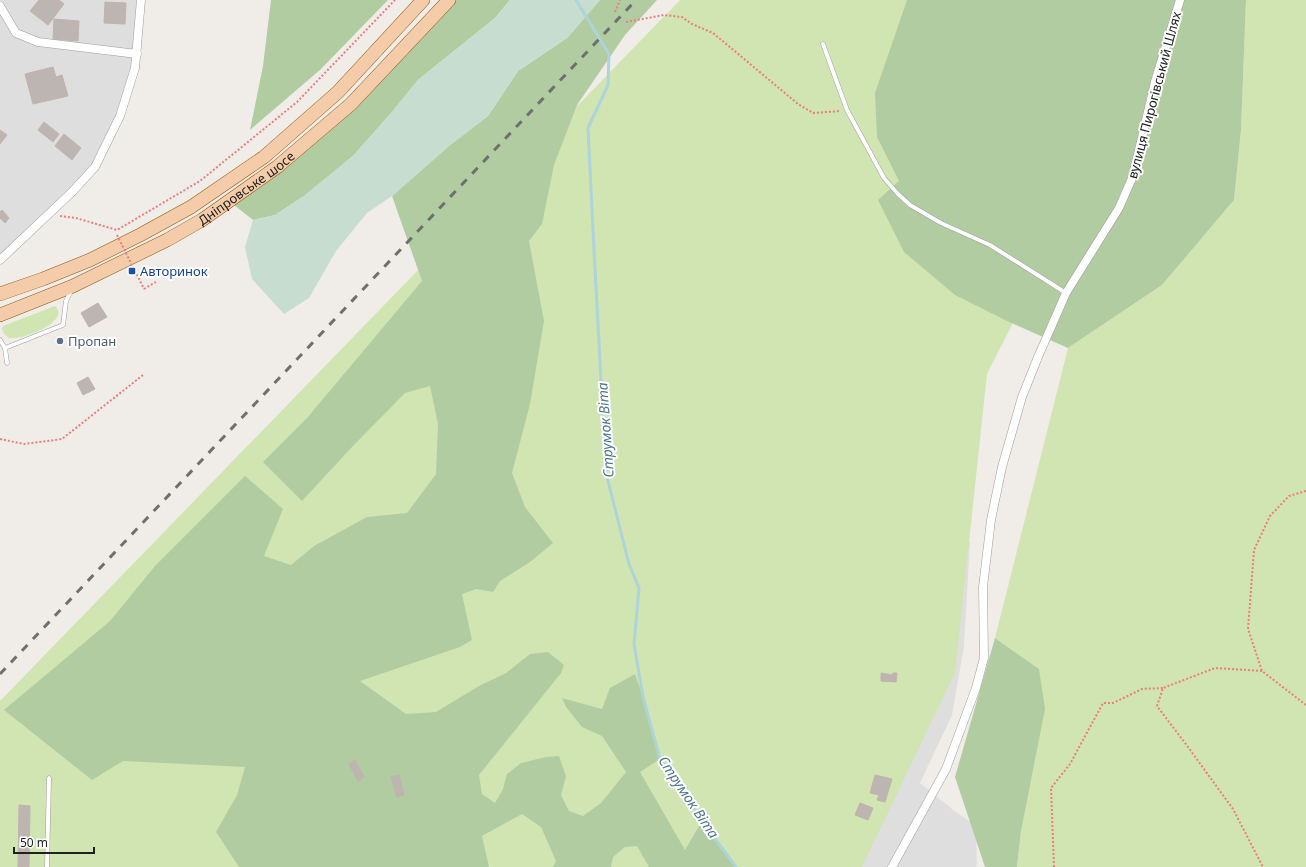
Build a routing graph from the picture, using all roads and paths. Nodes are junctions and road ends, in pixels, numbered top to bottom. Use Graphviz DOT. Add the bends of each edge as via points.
graph roads {
  1 [pos="141,0"];
  2 [pos="395,0"];
  3 [pos="423,0"];
  4 [pos="449,0"];
  5 [pos="620,0"];
  6 [pos="1180,0"];
  7 [pos="0,6"];
  8 [pos="615,12"];
  9 [pos="626,22"];
  10 [pos="823,44"];
  11 [pos="138,54"];
  12 [pos="847,110"];
  13 [pos="46,215"];
  14 [pos="117,236"];
  15 [pos="0,260"];
  16 [pos="156,282"];
  17 [pos="73,286"];
  18 [pos="1066,293"];
  19 [pos="0,294"];
  20 [pos="0,316"];
  21 [pos="0,340"];
  22 [pos="5,348"];
  23 [pos="8,363"];
  24 [pos="144,375"];
  25 [pos="0,439"];
  26 [pos="1306,491"];
  27 [pos="1262,671"];
  28 [pos="1163,688"];
  29 [pos="1306,704"];
  30 [pos="49,778"];
  31 [pos="47,867"];
  32 [pos="892,867"];
  33 [pos="1054,867"];
  34 [pos="1263,867"];
  1 -- 11 [label="street"];
  2 -- 13 [label="path" via="297,102 200,181 117,230 76,218"];
  3 -- 19 [label="main road, Дніпровське шосе" via="338,92 264,157 191,207 140,235 90,260"];
  4 -- 17 [label="main road, Дніпровське шосе" via="351,104 278,167 202,220"];
  5 -- 8 [label="path"];
  6 -- 18 [label="street, вулиця Пирогівський Шлях" via="1155,82 1133,176 1119,208"];
  7 -- 11 [label="street" via="16,33 38,42"];
  9 -- 12 [label="path" via="664,15 682,17 713,33 798,104 813,113"];
  10 -- 12 [label="lane"];
  11 -- 13 [label="street" via="120,116 95,167"];
  12 -- 18 [label="lane" via="884,178 910,205 941,223 990,245"];
  13 -- 15 [label="street"];
  14 -- 16 [label="path, bridge" via="144,289"];
  17 -- 20 [label="main road, Дніпровське шосе"];
  17 -- 22 [label="lane" via="66,301 63,325"];
  18 -- 32 [label="street, вулиця Пирогівський Шлях" via="1022,397 1002,467 988,542 983,587 984,658 976,688 946,769"];
  21 -- 22 [label="lane"];
  22 -- 23 [label="lane"];
  24 -- 25 [label="path" via="62,439 24,444"];
  26 -- 27 [label="path" via="1289,496 1270,516 1254,550 1248,629"];
  27 -- 28 [label="path" via="1215,668"];
  27 -- 29 [label="path"];
  28 -- 33 [label="path" via="1142,689 1113,703 1103,703 1070,764 1051,788"];
  28 -- 34 [label="path" via="1157,706 1233,809"];
  30 -- 31 [label="lane"];
}
